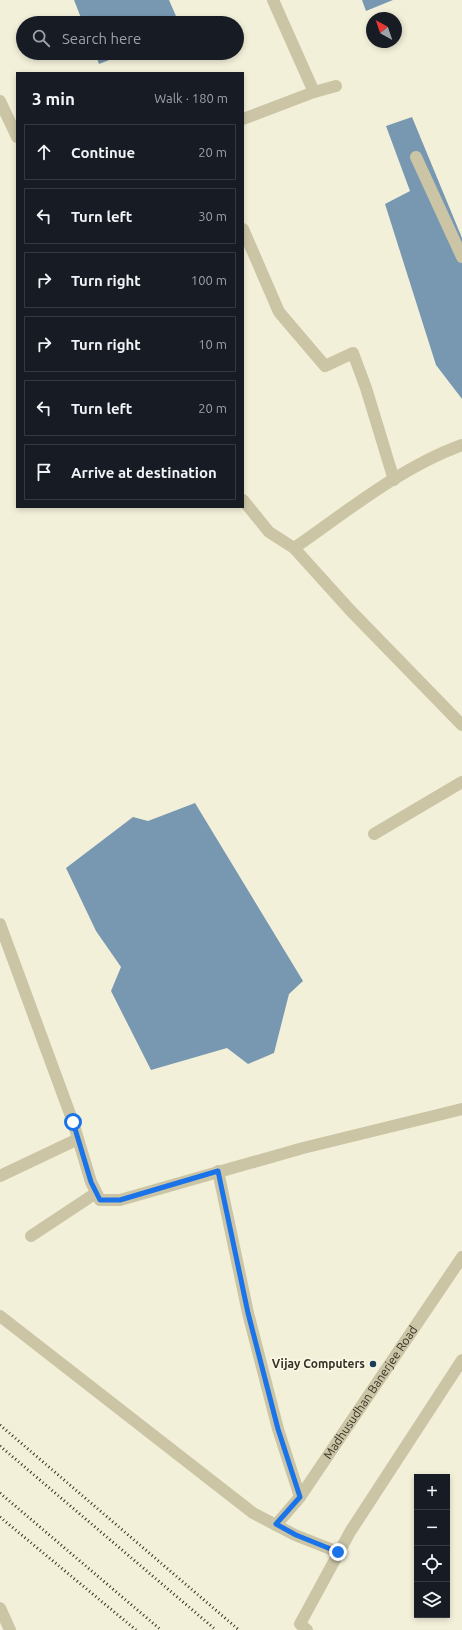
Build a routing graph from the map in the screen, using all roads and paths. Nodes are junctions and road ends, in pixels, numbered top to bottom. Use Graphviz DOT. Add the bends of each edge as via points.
graph roads {
  1 [pos="272,0"];
  2 [pos="336,86"];
  3 [pos="314,92"];
  4 [pos="0,101"];
  5 [pos="244,119"];
  6 [pos="16,135"];
  7 [pos="416,157"];
  8 [pos="244,231"];
  9 [pos="462,257"];
  10 [pos="462,445"];
  11 [pos="394,480"];
  12 [pos="244,501"];
  13 [pos="294,548"];
  14 [pos="462,725"];
  15 [pos="462,782"];
  16 [pos="374,834"];
  17 [pos="0,924"];
  18 [pos="462,1109"];
  19 [pos="78,1138"];
  20 [pos="218,1171"];
  21 [pos="0,1176"];
  22 [pos="96,1193"];
  23 [pos="31,1236"];
  24 [pos="462,1257"];
  25 [pos="0,1316"];
  26 [pos="462,1360"];
  27 [pos="300,1497"];
  28 [pos="276,1524"];
  29 [pos="338,1552"];
  30 [pos="0,1608"];
  31 [pos="303,1627"];
  32 [pos="10,1630"];
  1 -- 3 [label="street"];
  2 -- 3 [label="street"];
  3 -- 5 [label="street"];
  4 -- 6 [label="street"];
  7 -- 9 [label="street"];
  8 -- 11 [label="street" via="279,312 326,366 353,354"];
  10 -- 11 [label="street" via="441,452"];
  11 -- 13 [label="street"];
  12 -- 13 [label="street" via="269,532"];
  13 -- 14 [label="street" via="350,610"];
  15 -- 16 [label="street"];
  17 -- 19 [label="street"];
  18 -- 20 [label="street"];
  19 -- 21 [label="street"];
  19 -- 22 [label="street"];
  20 -- 22 [label="street" via="120,1200 100,1200"];
  20 -- 27 [label="street" via="248,1313 278,1429"];
  22 -- 23 [label="street"];
  24 -- 27 [label="street, Madhusudhan Banerjee Road"];
  25 -- 28 [label="street" via="253,1513"];
  26 -- 29 [label="street"];
  27 -- 28 [label="street, Madhusudhan Banerjee Road"];
  28 -- 29 [label="street"];
  29 -- 31 [label="street" via="309,1607"];
  30 -- 32 [label="street"];
}
